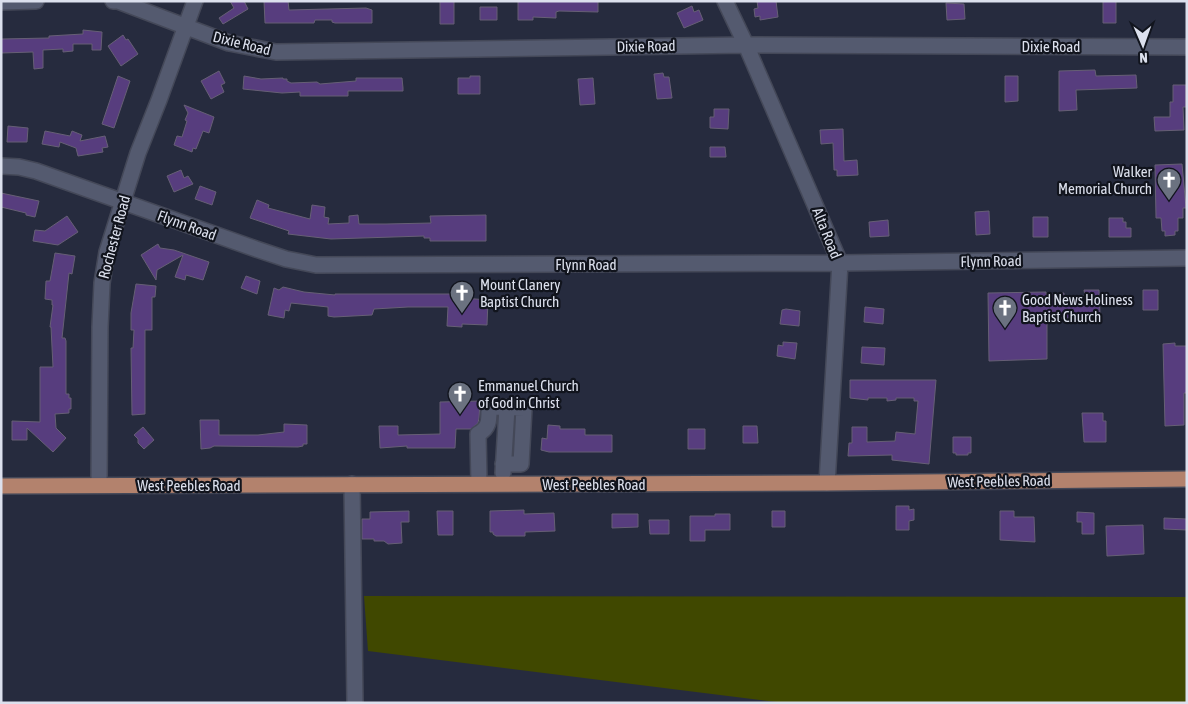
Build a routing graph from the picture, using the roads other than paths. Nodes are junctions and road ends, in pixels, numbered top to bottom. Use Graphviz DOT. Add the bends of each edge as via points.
graph roads {
  1 [pos="36,1"];
  2 [pos="113,1"];
  3 [pos="195,1"];
  4 [pos="725,1"];
  5 [pos="1,2"];
  6 [pos="185,26"];
  7 [pos="746,45"];
  8 [pos="1187,47"];
  9 [pos="1,166"];
  10 [pos="123,202"];
  11 [pos="1187,258"];
  12 [pos="840,263"];
  13 [pos="1187,479"];
  14 [pos="827,483"];
  15 [pos="352,484"];
  16 [pos="479,484"];
  17 [pos="503,484"];
  18 [pos="99,485"];
  19 [pos="1,486"];
  20 [pos="355,703"];
  1 -- 5 [label="street"];
  2 -- 6 [label="street, Dixie Road"];
  3 -- 6 [label="street, Rochester Road"];
  4 -- 7 [label="street, Alta Road"];
  6 -- 7 [label="street, Dixie Road" via="229,43 276,52"];
  6 -- 10 [label="street, Rochester Road"];
  7 -- 8 [label="street, Dixie Road"];
  7 -- 12 [label="street, Alta Road"];
  9 -- 10 [label="street, Flynn Road" via="36,171"];
  10 -- 12 [label="street, Flynn Road" via="286,259 316,265"];
  10 -- 18 [label="street, Rochester Road" via="107,252 102,283"];
  11 -- 12 [label="street, Flynn Road"];
  12 -- 14 [label="street, Alta Road"];
  13 -- 14 [label="main road, West Peebles Road"];
  14 -- 17 [label="main road, West Peebles Road"];
  15 -- 16 [label="main road, West Peebles Road"];
  15 -- 18 [label="main road, West Peebles Road"];
  15 -- 20 [label="street"];
  16 -- 17 [label="main road, West Peebles Road"];
  16 -- 17 [label="street" via="478,434 488,424 489,407 524,408 522,464 502,464"];
  18 -- 19 [label="main road, West Peebles Road"];
}
